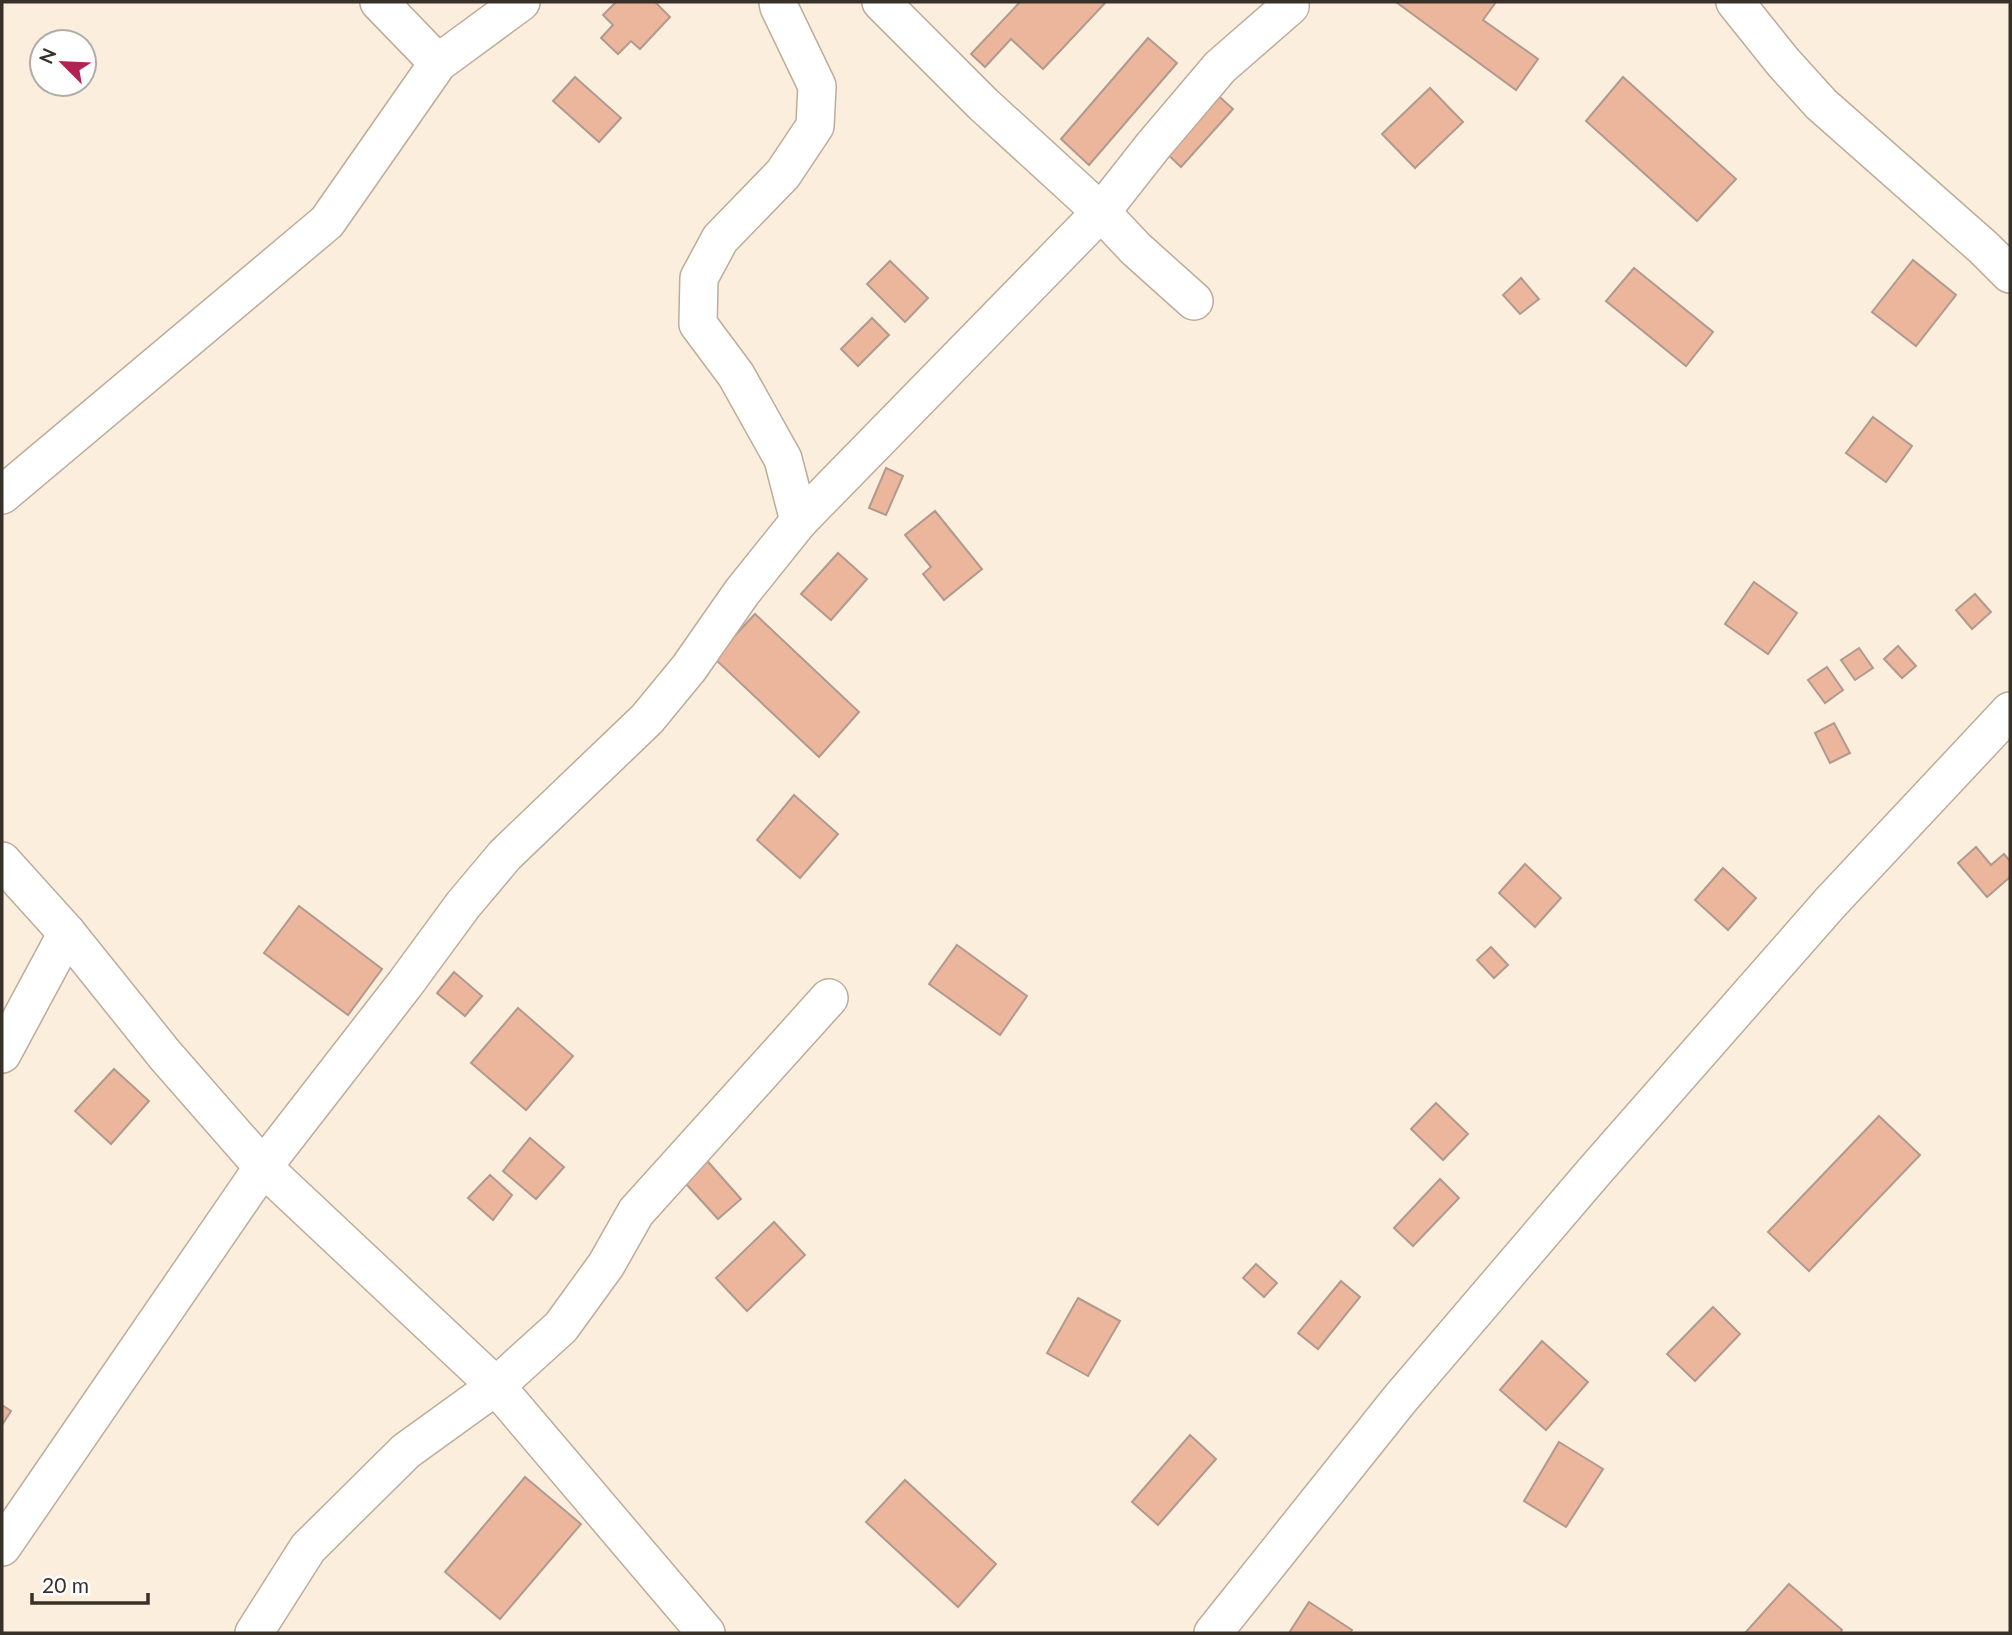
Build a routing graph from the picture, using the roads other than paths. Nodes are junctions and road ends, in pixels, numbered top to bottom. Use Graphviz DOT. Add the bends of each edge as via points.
graph roads {
  1 [pos="379,2"];
  2 [pos="521,2"];
  3 [pos="778,2"];
  4 [pos="881,2"];
  5 [pos="1289,2"];
  6 [pos="1735,2"];
  7 [pos="438,63"];
  8 [pos="1101,212"];
  9 [pos="2010,274"];
  10 [pos="1194,301"];
  11 [pos="2,495"];
  12 [pos="799,521"];
  13 [pos="2010,710"];
  14 [pos="2,861"];
  15 [pos="67,933"];
  16 [pos="829,998"];
  17 [pos="2,1054"];
  18 [pos="264,1167"];
  19 [pos="496,1386"];
  20 [pos="2,1547"];
  21 [pos="254,1633"];
  22 [pos="706,1633"];
  23 [pos="1213,1633"];
  1 -- 7 [label="street"];
  2 -- 7 [label="street"];
  3 -- 12 [label="street" via="817,86 816,127 783,174 720,239 699,278 698,324 736,375 783,459"];
  4 -- 8 [label="street"];
  5 -- 8 [label="street" via="1290,6 1220,67"];
  6 -- 9 [label="street" via="1821,104"];
  7 -- 11 [label="street" via="327,222"];
  8 -- 10 [label="street"];
  8 -- 12 [label="street"];
  12 -- 18 [label="street" via="647,719 521,839 463,905"];
  13 -- 23 [label="street" via="1830,903 1593,1173 1400,1399"];
  14 -- 15 [label="street"];
  15 -- 17 [label="street"];
  15 -- 18 [label="street" via="165,1055"];
  16 -- 19 [label="street" via="636,1212 606,1265 561,1327"];
  18 -- 19 [label="street"];
  18 -- 20 [label="street"];
  19 -- 21 [label="street" via="406,1451 308,1548"];
  19 -- 22 [label="street"];
}
